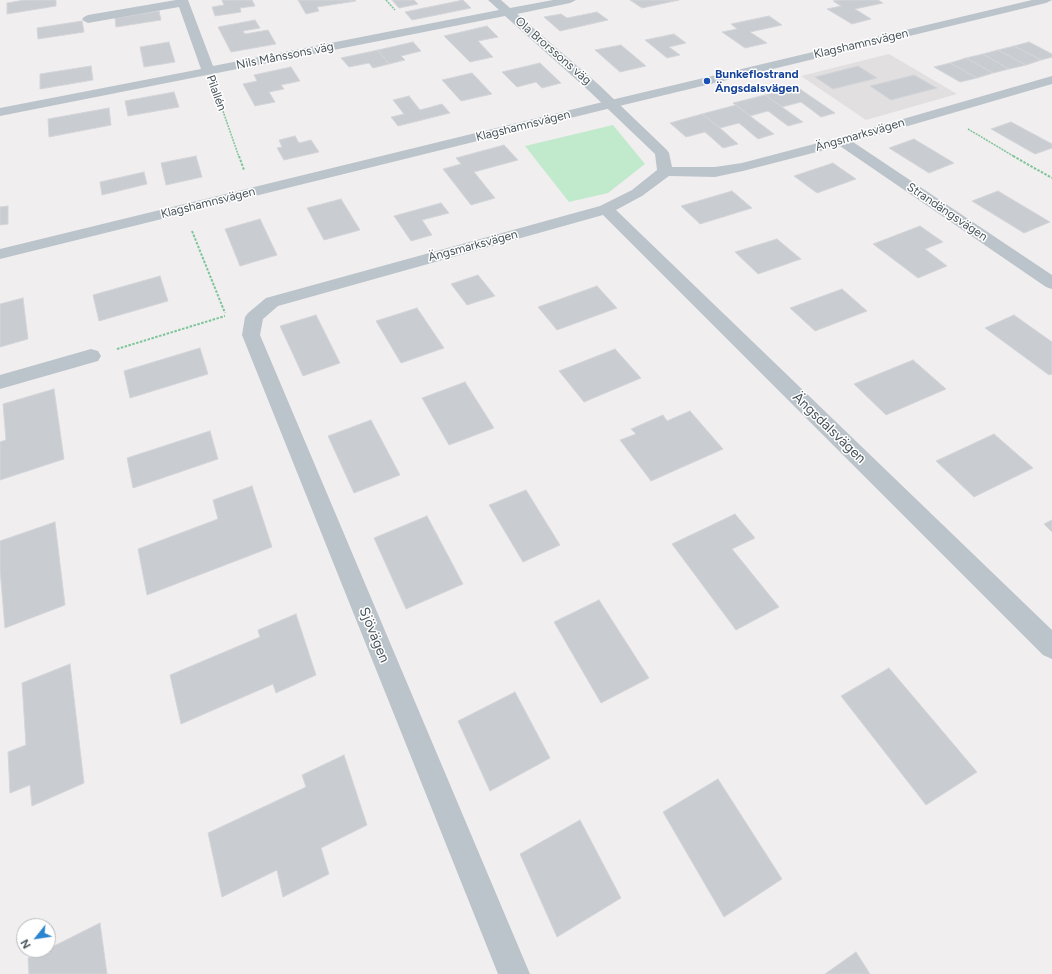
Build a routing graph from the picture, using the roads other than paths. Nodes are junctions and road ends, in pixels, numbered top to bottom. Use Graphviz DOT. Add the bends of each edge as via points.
graph roads {
  1 [pos="494,0"];
  2 [pos="570,0"];
  3 [pos="1046,0"];
  4 [pos="183,2"];
  5 [pos="508,12"];
  6 [pos="88,19"];
  7 [pos="208,71"];
  8 [pos="1052,80"];
  9 [pos="611,104"];
  10 [pos="0,112"];
  11 [pos="842,141"];
  12 [pos="665,171"];
  13 [pos="606,209"];
  14 [pos="0,254"];
  15 [pos="1052,283"];
  16 [pos="272,302"];
  17 [pos="91,356"];
  18 [pos="0,382"];
  19 [pos="1052,647"];
  20 [pos="514,974"];
  1 -- 5 [label="street, Ola Brorssons väg"];
  2 -- 5 [label="street, Nils Månssons väg"];
  3 -- 9 [label="street, Klagshamnsvägen"];
  4 -- 6 [label="street, Pilallén"];
  4 -- 7 [label="street, Pilallén"];
  5 -- 7 [label="street, Nils Månssons väg"];
  5 -- 9 [label="street, Ola Brorssons väg"];
  7 -- 10 [label="street, Nils Månssons väg"];
  8 -- 11 [label="street, Ängsmarksvägen"];
  9 -- 12 [label="street" via="662,153"];
  9 -- 14 [label="street, Klagshamnsvägen"];
  11 -- 12 [label="street, Ängsmarksvägen" via="744,167 715,172"];
  11 -- 15 [label="street, Strandängsvägen"];
  12 -- 13 [label="street, Ängsmarksvägen" via="637,193"];
  13 -- 16 [label="street, Ängsmarksvägen"];
  13 -- 19 [label="street, Ängsdalsvägen"];
  16 -- 20 [label="street, Sjövägen" via="254,317 251,335"];
  17 -- 18 [label="street"];
}
